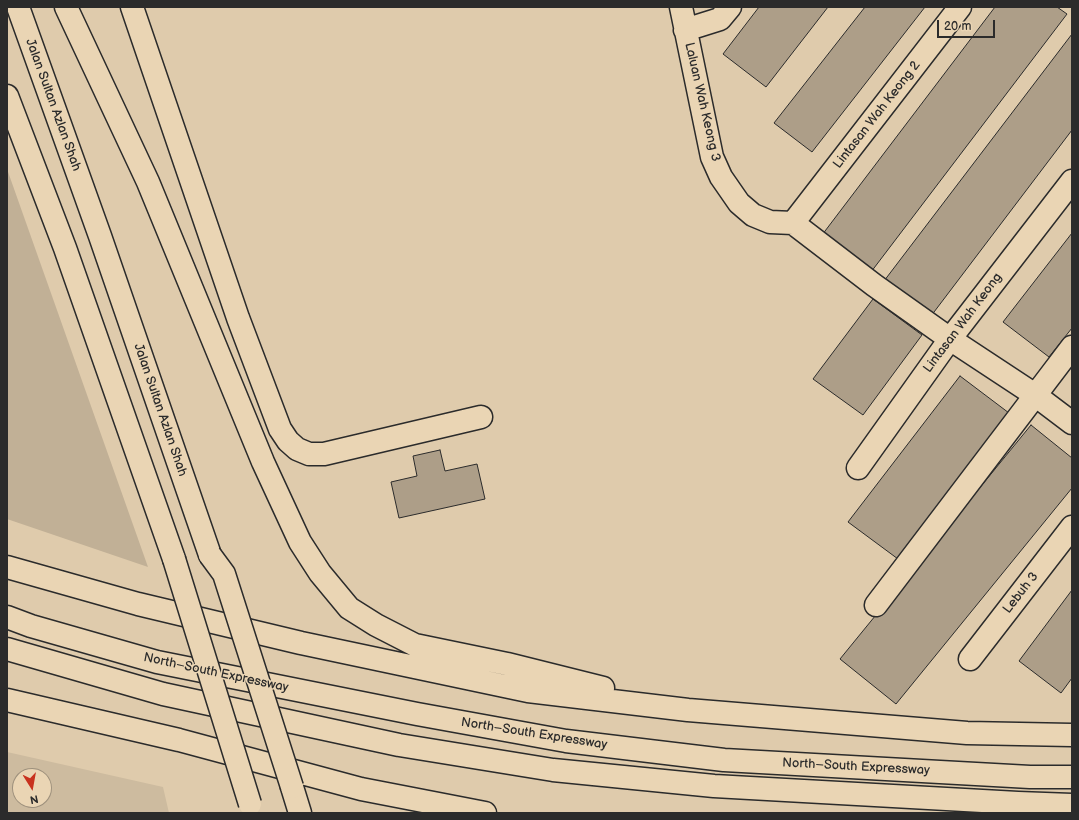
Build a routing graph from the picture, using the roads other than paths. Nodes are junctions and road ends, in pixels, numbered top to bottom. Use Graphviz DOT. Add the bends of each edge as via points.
graph roads {
  1 [pos="18,7"];
  2 [pos="66,7"];
  3 [pos="132,7"];
  4 [pos="681,7"];
  5 [pos="730,7"];
  6 [pos="960,7"];
  7 [pos="685,30"];
  8 [pos="7,96"];
  9 [pos="1072,181"];
  10 [pos="793,223"];
  11 [pos="950,339"];
  12 [pos="1072,347"];
  13 [pos="1035,395"];
  14 [pos="481,417"];
  15 [pos="1072,423"];
  16 [pos="280,429"];
  17 [pos="253,439"];
  18 [pos="858,468"];
  19 [pos="1072,527"];
  20 [pos="7,567"];
  21 [pos="876,605"];
  22 [pos="7,617"];
  23 [pos="7,649"];
  24 [pos="970,659"];
  25 [pos="7,700"];
  26 [pos="688,710"];
  27 [pos="1072,734"];
  28 [pos="1072,777"];
  29 [pos="285,788"];
  30 [pos="1072,805"];
  31 [pos="252,808"];
  32 [pos="285,813"];
  33 [pos="300,813"];
  34 [pos="485,813"];
  1 -- 29 [label="main road, Jalan Sultan Azlan Shah, bridge" via="210,555 224,574"];
  2 -- 17 [label="main road" via="148,182"];
  3 -- 16 [label="main road" via="235,310"];
  4 -- 7 [label="main road, Laluan Wah Keong 3"];
  5 -- 7 [label="main road" via="720,19"];
  6 -- 10 [label="main road, Lintasan Wah Keong 2"];
  7 -- 10 [label="main road, Laluan Wah Keong 3" via="712,157 721,177 739,203 753,215 770,222"];
  8 -- 31 [label="main road, bridge" via="66,248 174,558"];
  9 -- 11 [label="main road, Lintasan Wah Keong"];
  10 -- 11 [label="main road"];
  11 -- 13 [label="main road"];
  11 -- 18 [label="main road, Lintasan Wah Keong"];
  12 -- 13 [label="main road"];
  13 -- 15 [label="main road"];
  13 -- 21 [label="main road"];
  14 -- 16 [label="main road" via="324,454 309,454 297,449"];
  16 -- 17 [label="main road"];
  17 -- 26 [label="main road" via="304,549 320,574 349,608 376,625 415,645 507,664"];
  19 -- 24 [label="main road, Lebuh 3"];
  20 -- 26 [label="main road" via="138,604 317,647 528,691"];
  22 -- 28 [label="main road, North–South Expressway" via="157,662 566,741 724,760"];
  23 -- 30 [label="main road, North–South Expressway" via="170,696 399,745 553,770 714,786"];
  25 -- 34 [label="main road" via="179,740 361,789"];
  26 -- 27 [label="main road" via="967,733"];
  29 -- 32 [label="main road"];
  29 -- 33 [label="main road, Jalan Sultan Azlan Shah"];
}
